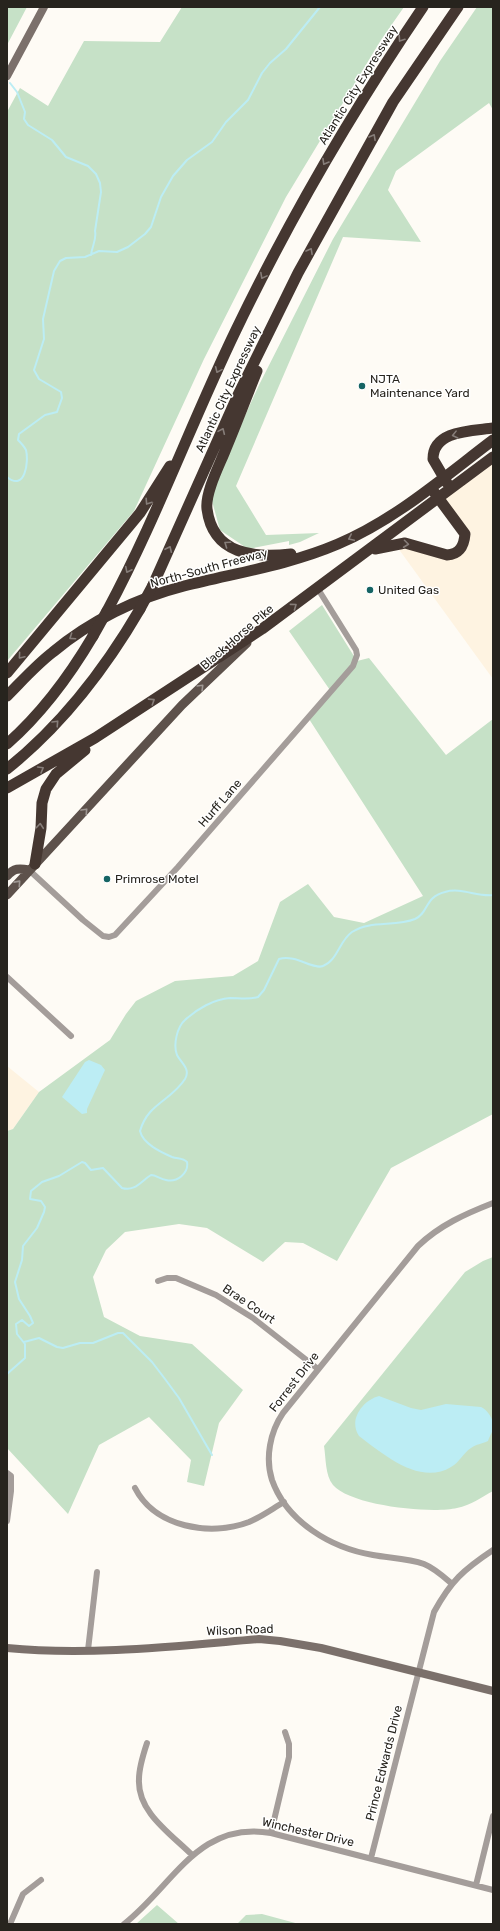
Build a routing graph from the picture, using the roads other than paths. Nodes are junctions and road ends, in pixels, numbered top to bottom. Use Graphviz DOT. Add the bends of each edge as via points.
graph roads {
  1 [pos="44,7"];
  2 [pos="423,7"];
  3 [pos="458,7"];
  4 [pos="7,76"];
  5 [pos="298,273"];
  6 [pos="196,420"];
  7 [pos="493,428"];
  8 [pos="493,440"];
  9 [pos="493,457"];
  10 [pos="444,478"];
  11 [pos="431,487"];
  12 [pos="451,488"];
  13 [pos="438,498"];
  14 [pos="368,551"];
  15 [pos="319,552"];
  16 [pos="318,589"];
  17 [pos="262,629"];
  18 [pos="7,673"];
  19 [pos="7,696"];
  20 [pos="134,713"];
  21 [pos="7,744"];
  22 [pos="7,769"];
  23 [pos="7,788"];
  24 [pos="32,867"];
  25 [pos="7,876"];
  26 [pos="7,895"];
  27 [pos="7,977"];
  28 [pos="71,1036"];
  29 [pos="493,1203"];
  30 [pos="158,1281"];
  31 [pos="318,1369"];
  32 [pos="7,1472"];
  33 [pos="135,1488"];
  34 [pos="284,1502"];
  35 [pos="7,1521"];
  36 [pos="493,1550"];
  37 [pos="96,1572"];
  38 [pos="451,1583"];
  39 [pos="7,1648"];
  40 [pos="88,1650"];
  41 [pos="418,1672"];
  42 [pos="493,1691"];
  43 [pos="285,1732"];
  44 [pos="146,1743"];
  45 [pos="493,1816"];
  46 [pos="271,1833"];
  47 [pos="192,1855"];
  48 [pos="371,1858"];
  49 [pos="41,1880"];
  50 [pos="476,1885"];
  51 [pos="493,1890"];
  52 [pos="10,1924"];
  53 [pos="124,1924"];
  1 -- 4 [label="street"];
  2 -- 6 [label="highway, Atlantic City Expressway, one-way" via="362,101 309,191 238,325"];
  5 -- 3 [label="highway, Atlantic City Expressway, one-way" via="393,102"];
  15 -- 5 [label="highway, one-way" via="252,556 221,540 207,508 215,476"];
  22 -- 5 [label="highway, Atlantic City Expressway, one-way, bridge" via="51,729 84,692 140,609 237,397"];
  6 -- 18 [label="highway, one-way" via="140,513"];
  6 -- 21 [label="highway, Atlantic City Expressway, one-way, bridge" via="130,568 81,657 40,709"];
  7 -- 10 [label="highway, one-way" via="452,435 435,445 433,459"];
  8 -- 10 [label="highway"];
  9 -- 12 [label="highway, Black Horse Pike"];
  10 -- 11 [label="highway"];
  10 -- 12 [label="highway"];
  11 -- 13 [label="highway"];
  11 -- 15 [label="highway, North-South Freeway, one-way" via="366,531"];
  12 -- 13 [label="highway, Black Horse Pike"];
  13 -- 14 [label="highway, Black Horse Pike"];
  14 -- 13 [label="highway, one-way" via="405,543 447,555 460,550 464,544 465,534"];
  14 -- 16 [label="highway, Black Horse Pike"];
  15 -- 19 [label="highway, North-South Freeway, one-way" via="183,586 126,607 92,624 63,644"];
  17 -- 16 [label="highway, Black Horse Pike, one-way"];
  16 -- 24 [label="street, Hurff Lane" via="356,650 353,666 178,867 115,935 103,936 83,920"];
  20 -- 17 [label="highway, one-way"];
  24 -- 17 [label="main road, Black Horse Pike, one-way" via="182,706"];
  23 -- 20 [label="highway, one-way"];
  24 -- 20 [label="highway, one-way" via="46,789 56,774"];
  24 -- 25 [label="main road" via="18,868"];
  26 -- 24 [label="main road, Black Horse Pike, one-way"];
  27 -- 28 [label="street"];
  29 -- 31 [label="street, Forrest Drive" via="456,1218 425,1240 397,1270"];
  30 -- 31 [label="street, Brae Court" via="176,1278 216,1295 250,1316"];
  31 -- 34 [label="street, Forrest Drive" via="283,1413 272,1435 269,1451 271,1475"];
  32 -- 35 [label="street" via="11,1476 11,1491"];
  33 -- 34 [label="street" via="144,1502 161,1516 199,1528 237,1526"];
  34 -- 38 [label="street, Forrest Drive" via="302,1522 333,1543 354,1551 425,1564"];
  36 -- 38 [label="street, Prince Edwards Drive"];
  37 -- 40 [label="street"];
  38 -- 41 [label="street, Prince Edwards Drive" via="431,1621"];
  39 -- 40 [label="street, Wilson Road" via="37,1651"];
  40 -- 41 [label="street, Wilson Road" via="280,1641 321,1648"];
  41 -- 42 [label="street, Wilson Road"];
  41 -- 48 [label="street, Prince Edwards Drive"];
  43 -- 46 [label="street" via="289,1744 289,1757"];
  44 -- 47 [label="street" via="139,1776 142,1800 153,1816"];
  45 -- 50 [label="street"];
  46 -- 47 [label="street, Winchester Drive" via="249,1831 228,1834"];
  46 -- 48 [label="street, Winchester Drive"];
  47 -- 53 [label="street, Winchester Drive"];
  48 -- 50 [label="street, Winchester Drive"];
  49 -- 52 [label="street" via="23,1894"];
  50 -- 51 [label="street, Winchester Drive"];
}
